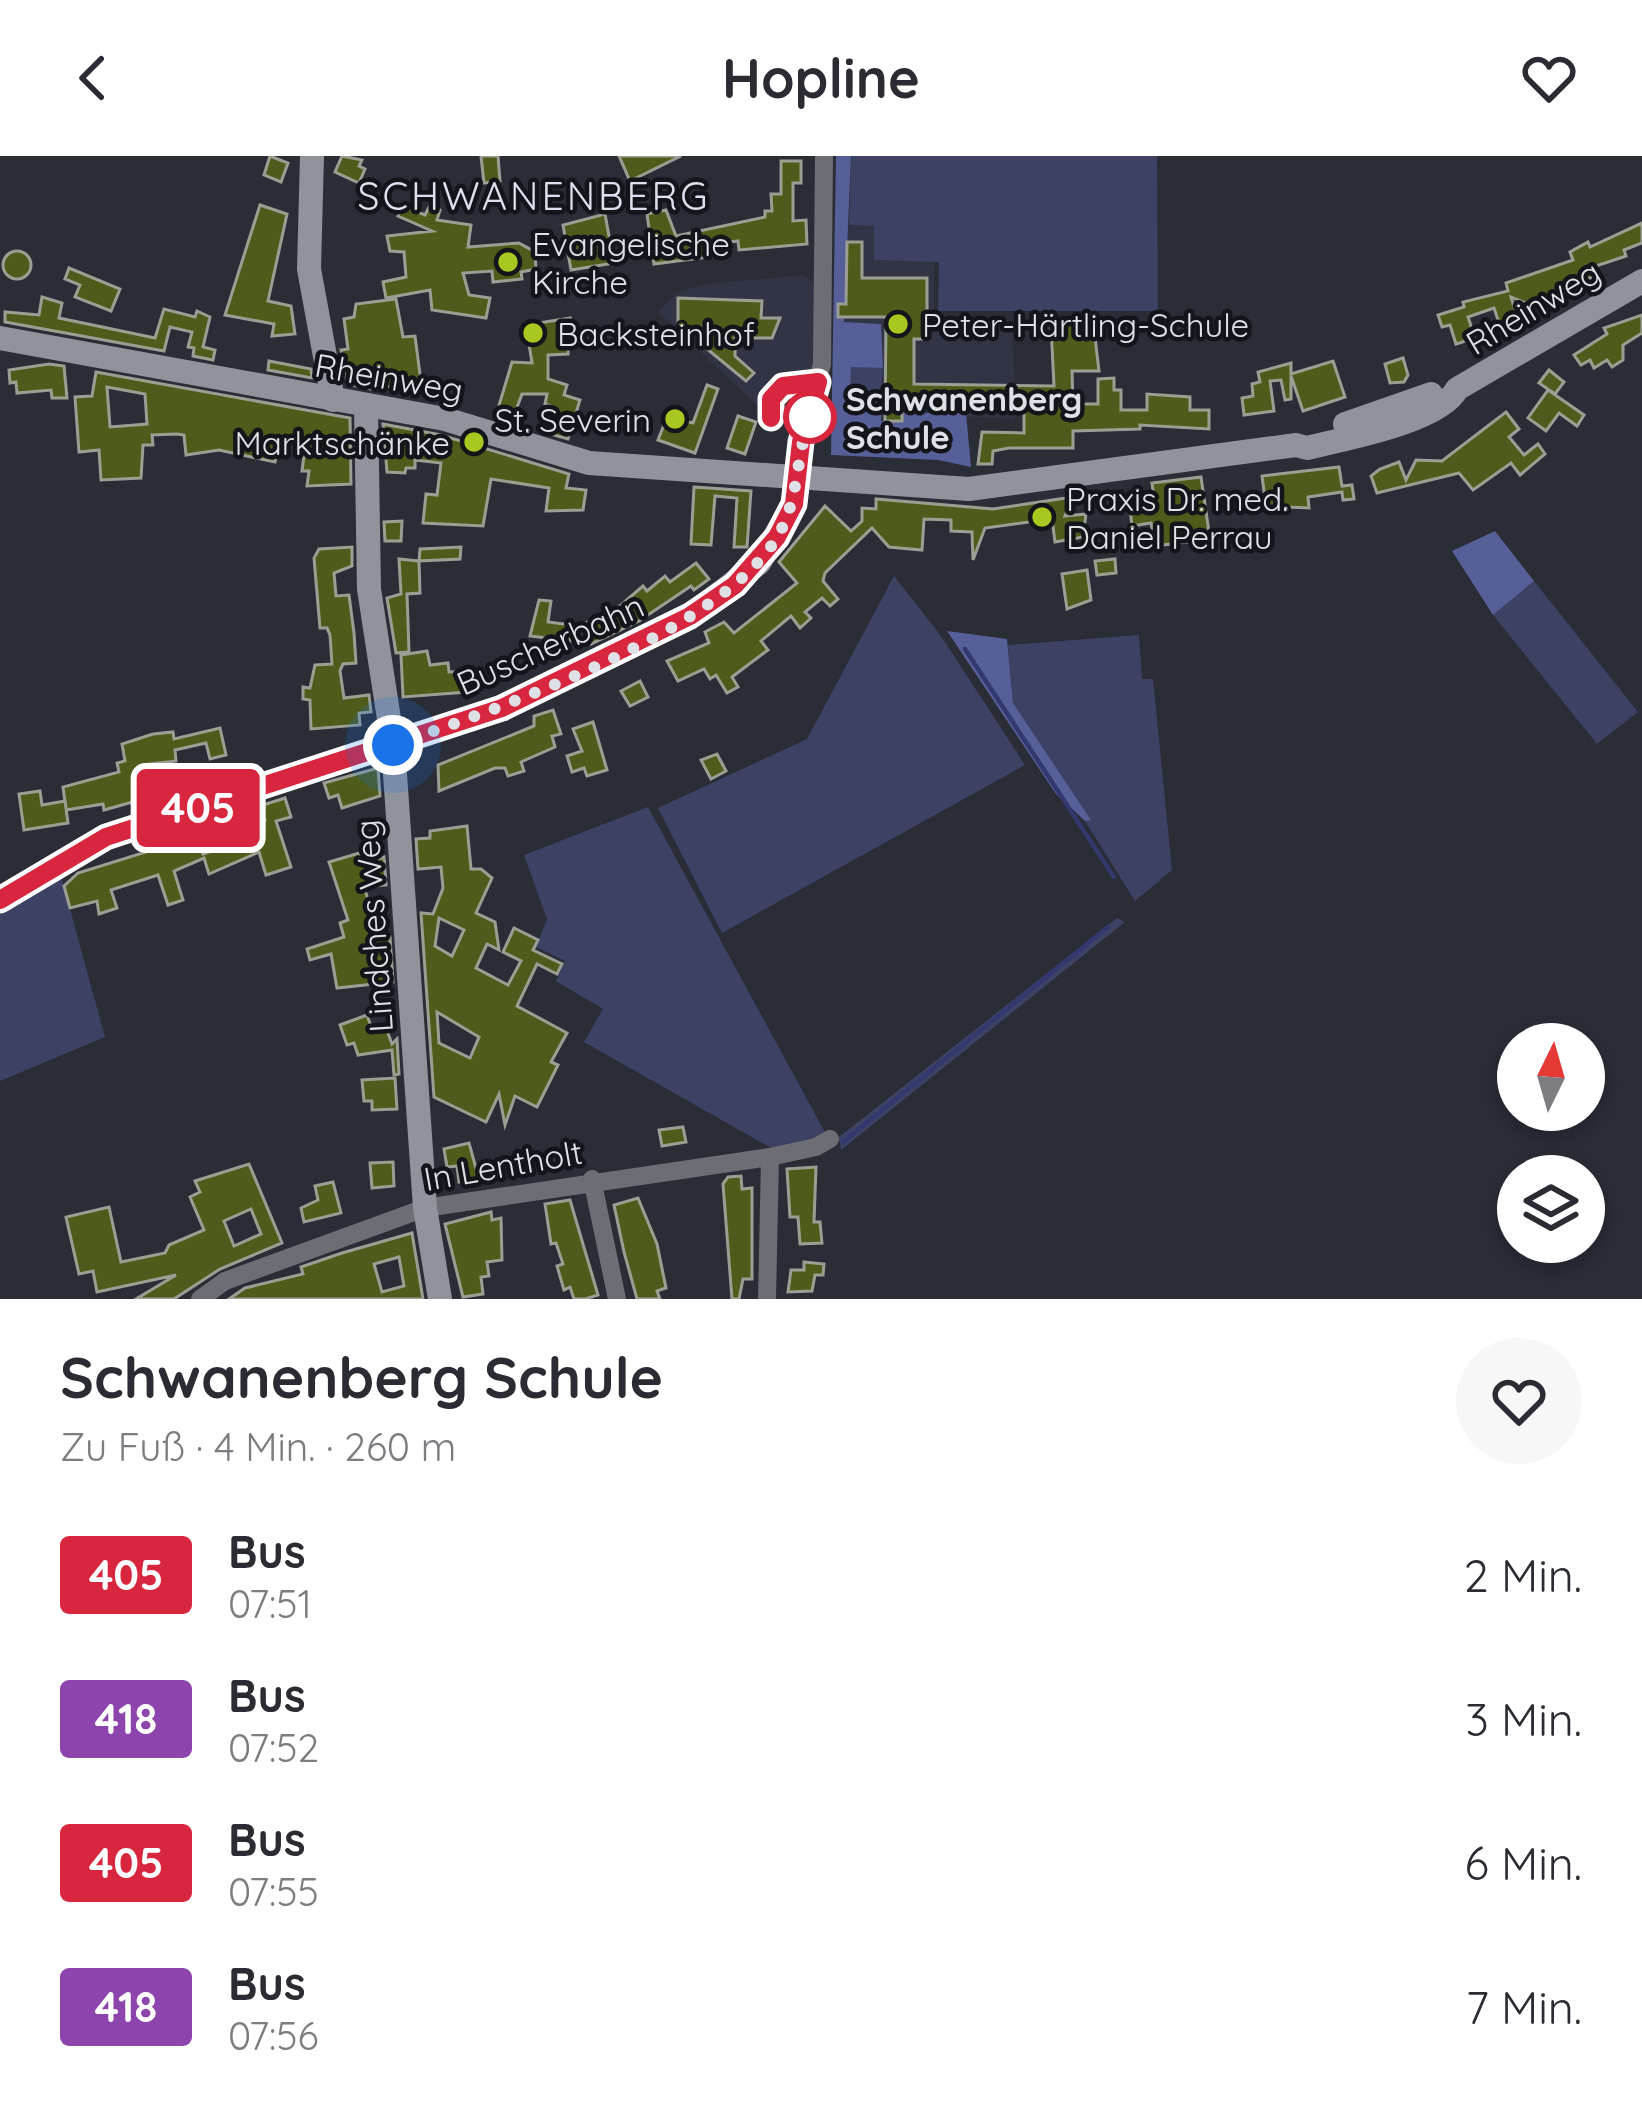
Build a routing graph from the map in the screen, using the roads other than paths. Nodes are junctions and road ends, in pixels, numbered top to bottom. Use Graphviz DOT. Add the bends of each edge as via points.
graph roads {
  1 [pos="311,156"];
  2 [pos="824,156"];
  3 [pos="1642,280"];
  4 [pos="0,338"];
  5 [pos="333,400"];
  6 [pos="366,406"];
  7 [pos="799,477"];
  8 [pos="393,745"];
  9 [pos="0,900"];
  10 [pos="830,1139"];
  11 [pos="770,1157"];
  12 [pos="592,1179"];
  13 [pos="425,1208"];
  14 [pos="200,1299"];
  15 [pos="440,1299"];
  16 [pos="617,1299"];
  17 [pos="767,1299"];
  1 -- 5 [label="main road" via="309,269"];
  2 -- 7 [label="street" via="822,364"];
  3 -- 7 [label="main road, Rheinweg" via="1452,398 1400,424 1307,448 968,489"];
  4 -- 5 [label="main road, Rheinweg"];
  5 -- 6 [label="main road, Rheinweg"];
  6 -- 7 [label="main road, Rheinweg" via="446,419 589,463"];
  6 -- 8 [label="main road, Lindches Weg" via="369,589"];
  7 -- 8 [label="main road, Buscherbahn" via="794,504 759,563 690,616 502,708"];
  8 -- 9 [label="main road, Buscherbahn" via="106,837"];
  8 -- 13 [label="main road, Lindches Weg"];
  10 -- 11 [label="street, In Lentholt"];
  11 -- 12 [label="street, In Lentholt"];
  11 -- 17 [label="street"];
  12 -- 13 [label="street, In Lentholt"];
  12 -- 16 [label="street"];
  13 -- 14 [label="street, In Lentholt" via="225,1282"];
  13 -- 15 [label="main road, Lindches Weg"];
}
